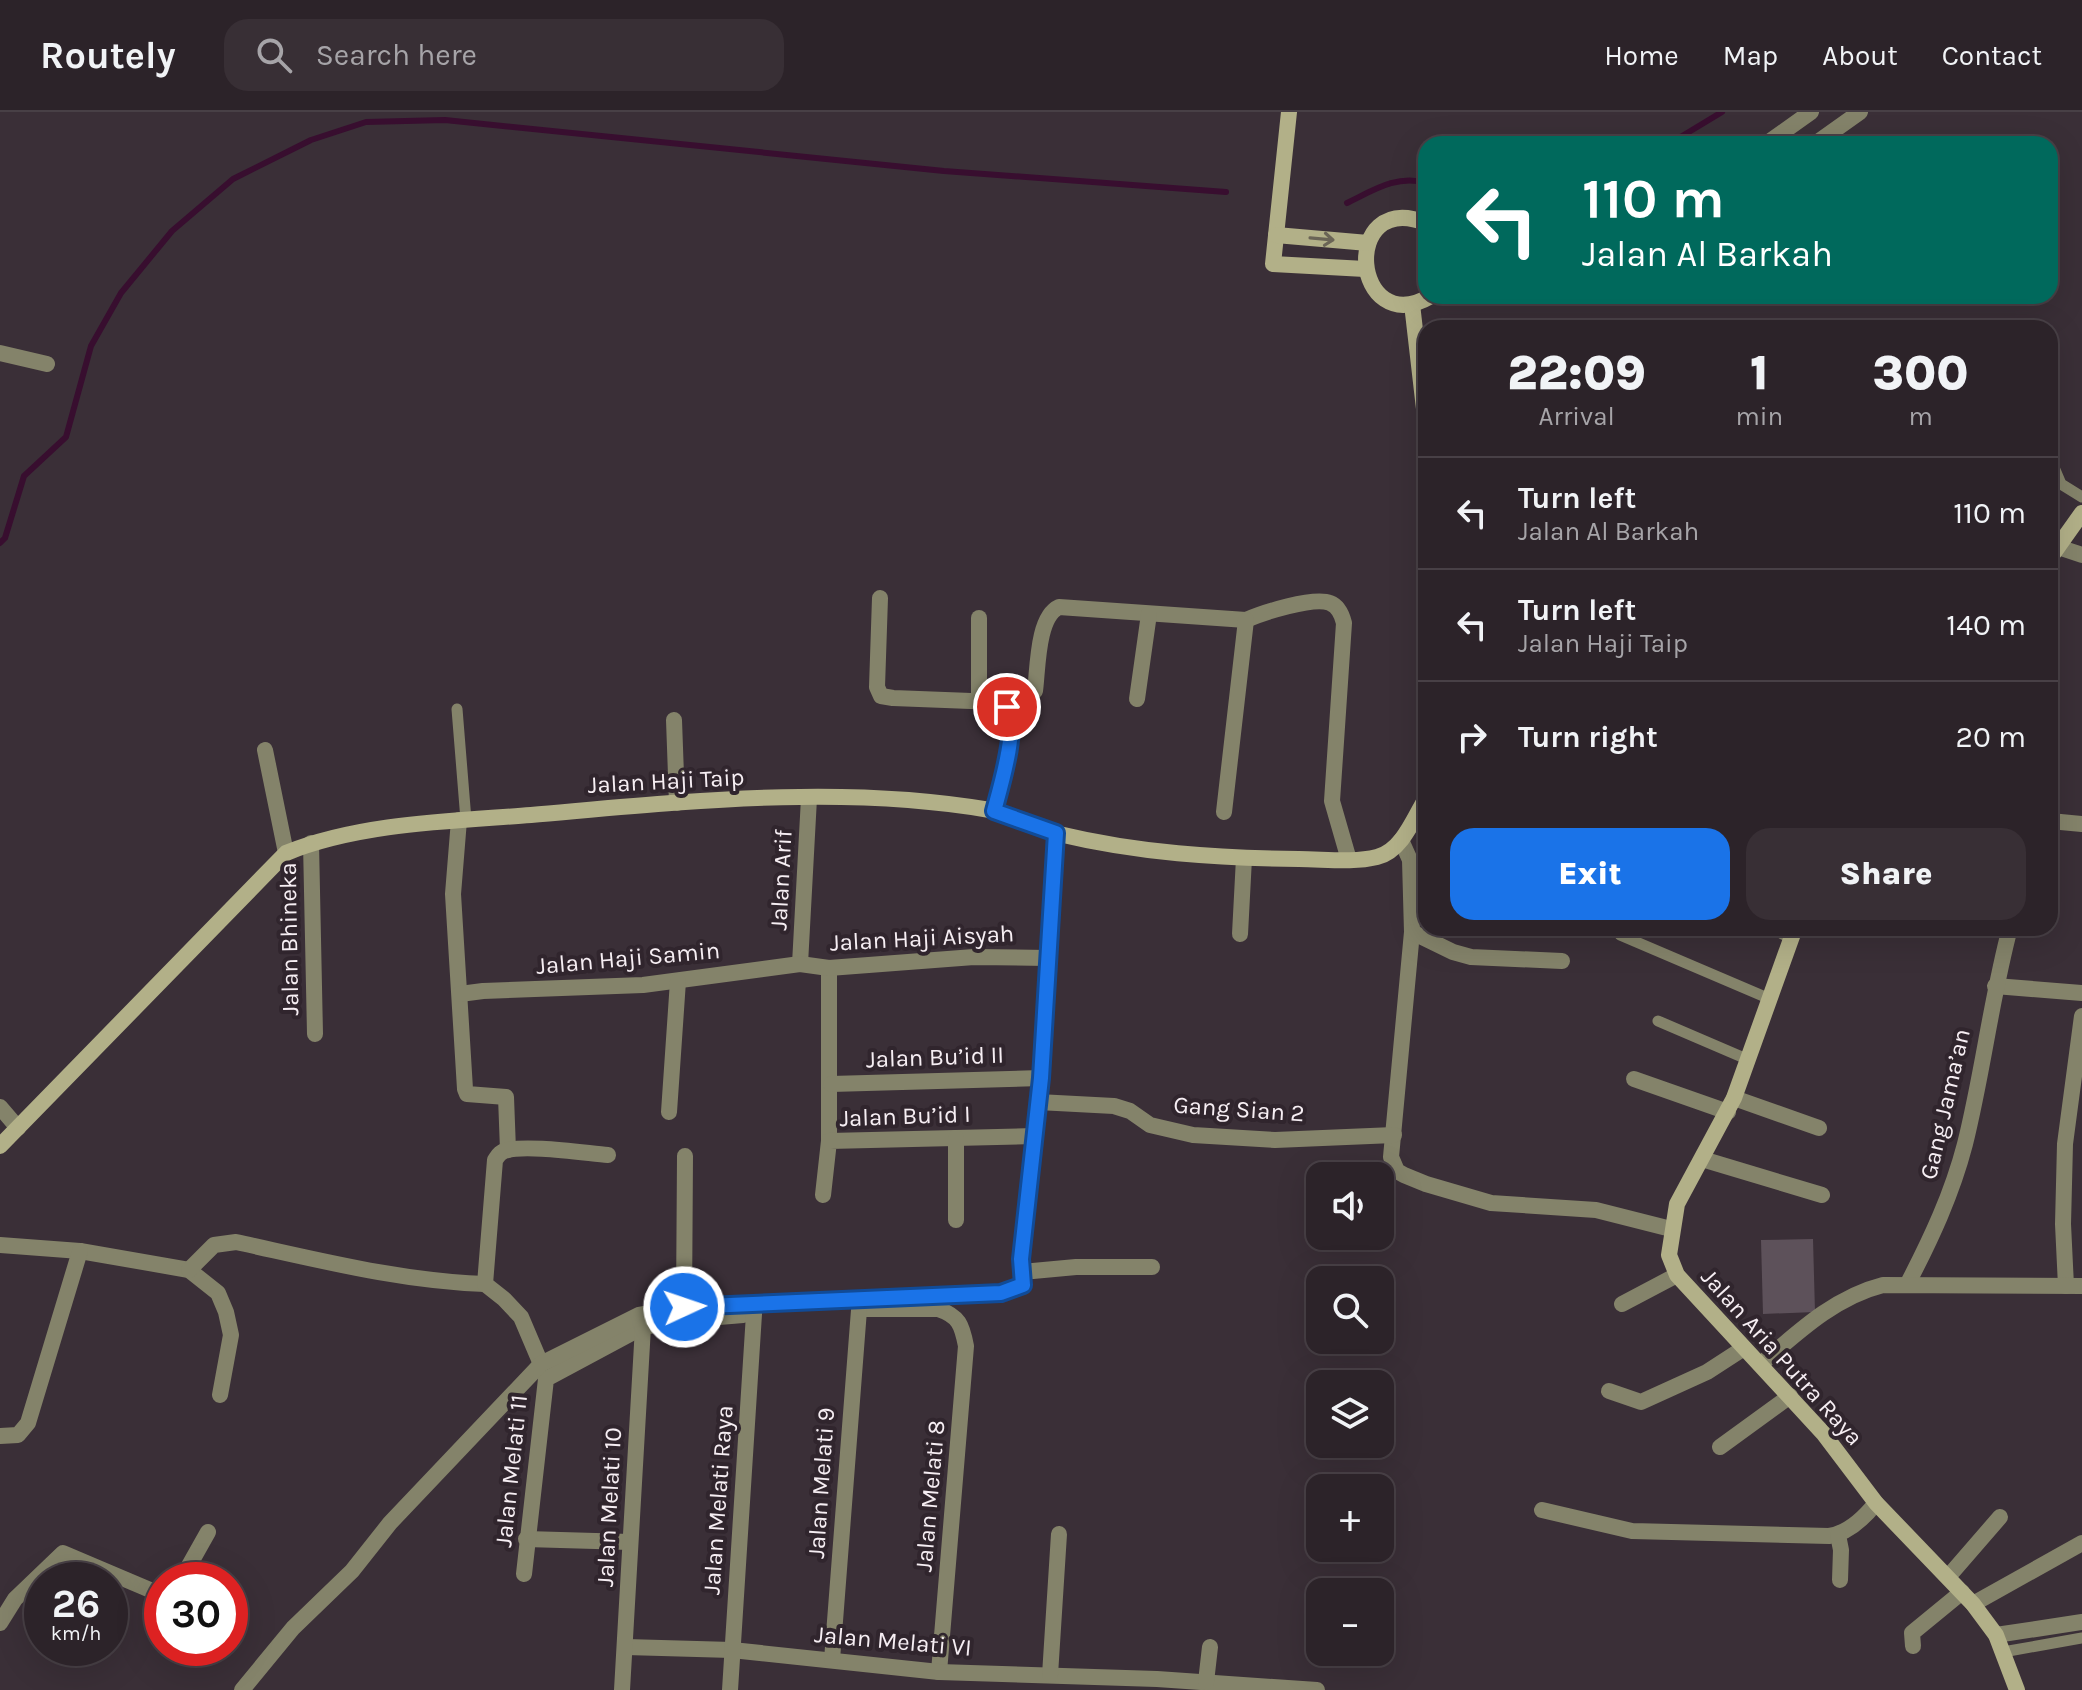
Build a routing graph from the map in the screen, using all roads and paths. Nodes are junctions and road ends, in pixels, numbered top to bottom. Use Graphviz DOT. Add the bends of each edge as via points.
graph roads {
  1 [pos="1289,112"];
  2 [pos="1811,112"];
  3 [pos="1860,112"];
  4 [pos="1777,136"];
  5 [pos="1826,136"];
  6 [pos="1418,220"];
  7 [pos="1276,235"];
  8 [pos="1368,243"];
  9 [pos="1365,269"];
  10 [pos="1418,301"];
  11 [pos="1412,304"];
  12 [pos="0,353"];
  13 [pos="1418,356"];
  14 [pos="47,364"];
  15 [pos="2058,477"];
  16 [pos="2082,497"];
  17 [pos="2082,513"];
  18 [pos="2058,547"];
  19 [pos="2058,553"];
  20 [pos="2082,555"];
  21 [pos="880,598"];
  22 [pos="1149,614"];
  23 [pos="979,618"];
  24 [pos="1246,620"];
  25 [pos="1035,691"];
  26 [pos="1137,699"];
  27 [pos="979,702"];
  28 [pos="457,709"];
  29 [pos="674,720"];
  30 [pos="265,750"];
  31 [pos="809,798"];
  32 [pos="677,803"];
  33 [pos="994,811"];
  34 [pos="1418,811"];
  35 [pos="1224,812"];
  36 [pos="463,820"];
  37 [pos="2058,822"];
  38 [pos="2082,824"];
  39 [pos="1056,833"];
  40 [pos="1401,840"];
  41 [pos="311,843"];
  42 [pos="286,853"];
  43 [pos="1244,858"];
  44 [pos="1349,860"];
  45 [pos="1412,932"];
  46 [pos="1240,934"];
  47 [pos="1418,935"];
  48 [pos="1420,936"];
  49 [pos="1622,936"];
  50 [pos="1792,936"];
  51 [pos="2008,936"];
  52 [pos="1047,958"];
  53 [pos="1562,961"];
  54 [pos="800,964"];
  55 [pos="829,968"];
  56 [pos="678,981"];
  57 [pos="1995,986"];
  58 [pos="2082,993"];
  59 [pos="460,994"];
  60 [pos="1770,999"];
  61 [pos="2082,1016"];
  62 [pos="1658,1021"];
  63 [pos="315,1034"];
  64 [pos="1749,1060"];
  65 [pos="1041,1078"];
  66 [pos="1634,1079"];
  67 [pos="831,1084"];
  68 [pos="1038,1102"];
  69 [pos="1731,1105"];
  70 [pos="0,1107"];
  71 [pos="669,1112"];
  72 [pos="2074,1121"];
  73 [pos="18,1128"];
  74 [pos="1819,1128"];
  75 [pos="1394,1135"];
  76 [pos="1034,1136"];
  77 [pos="956,1138"];
  78 [pos="829,1141"];
  79 [pos="0,1146"];
  80 [pos="508,1150"];
  81 [pos="608,1155"];
  82 [pos="685,1156"];
  83 [pos="1702,1159"];
  84 [pos="823,1195"];
  85 [pos="1822,1195"];
  86 [pos="956,1220"];
  87 [pos="1671,1229"];
  88 [pos="0,1245"];
  89 [pos="80,1251"];
  90 [pos="1152,1267"];
  91 [pos="189,1270"];
  92 [pos="1677,1275"];
  93 [pos="1023,1279"];
  94 [pos="485,1284"];
  95 [pos="1907,1285"];
  96 [pos="2074,1286"];
  97 [pos="1622,1304"];
  98 [pos="684,1307"];
  99 [pos="859,1310"];
  100 [pos="754,1314"];
  101 [pos="962,1325"];
  102 [pos="643,1327"];
  103 [pos="1744,1348"];
  104 [pos="541,1364"];
  105 [pos="1761,1364"];
  106 [pos="1609,1391"];
  107 [pos="220,1395"];
  108 [pos="1790,1396"];
  109 [pos="1,1440"];
  110 [pos="1720,1447"];
  111 [pos="1876,1503"];
  112 [pos="1542,1510"];
  113 [pos="2000,1517"];
  114 [pos="208,1532"];
  115 [pos="1059,1534"];
  116 [pos="1838,1535"];
  117 [pos="526,1539"];
  118 [pos="630,1542"];
  119 [pos="2082,1543"];
  120 [pos="191,1562"];
  121 [pos="524,1574"];
  122 [pos="1948,1577"];
  123 [pos="1840,1580"];
  124 [pos="144,1587"];
  125 [pos="8,1598"];
  126 [pos="1968,1598"];
  127 [pos="2082,1622"];
  128 [pos="0,1623"];
  129 [pos="1996,1635"];
  130 [pos="2082,1638"];
  131 [pos="1913,1646"];
  132 [pos="626,1647"];
  133 [pos="1210,1647"];
  134 [pos="732,1650"];
  135 [pos="2003,1652"];
  136 [pos="832,1660"];
  137 [pos="939,1672"];
  138 [pos="1050,1675"];
  139 [pos="1206,1682"];
  140 [pos="1157,1685"];
  141 [pos="242,1690"];
  142 [pos="622,1690"];
  143 [pos="730,1690"];
  144 [pos="1317,1690"];
  145 [pos="2017,1690"];
  1 -- 7 [label="street"];
  2 -- 4 [label="street"];
  3 -- 5 [label="street"];
  6 -- 8 [label="street" via="1388,222"];
  7 -- 8 [label="street, one-way"];
  7 -- 9 [label="street" via="1273,264"];
  8 -- 9 [label="street"];
  9 -- 11 [label="street" via="1387,299"];
  10 -- 11 [label="street"];
  11 -- 13 [label="street"];
  12 -- 14 [label="street"];
  15 -- 16 [label="lane"];
  17 -- 18 [label="street"];
  19 -- 20 [label="street"];
  21 -- 27 [label="street" via="881,696"];
  22 -- 24 [label="street"];
  22 -- 25 [label="street" via="1065,606 1053,610 1044,621"];
  22 -- 26 [label="street"];
  23 -- 27 [label="street"];
  24 -- 35 [label="street"];
  24 -- 44 [label="street" via="1272,609 1326,601 1341,613 1344,638 1332,801"];
  27 -- 33 [label="street" via="1002,704 1011,714 1008,755"];
  28 -- 36 [label="lane"];
  29 -- 32 [label="street"];
  30 -- 42 [label="street, Jalan Bhineka"];
  31 -- 32 [label="street, Jalan Haji Taip"];
  31 -- 33 [label="street, Jalan Haji Taip" via="919,801"];
  31 -- 54 [label="street, Jalan Arif"];
  32 -- 36 [label="street, Jalan Haji Taip"];
  33 -- 39 [label="street, Jalan Haji Taip"];
  34 -- 40 [label="street"];
  36 -- 41 [label="street, Jalan Haji Taip"];
  36 -- 59 [label="street" via="453,894"];
  37 -- 38 [label="street"];
  39 -- 43 [label="street, Jalan Haji Taip" via="1153,852"];
  39 -- 52 [label="street"];
  40 -- 44 [label="street, Jalan Haji Taip" via="1378,857"];
  40 -- 45 [label="street" via="1410,860"];
  41 -- 42 [label="street, Jalan Haji Taip"];
  41 -- 63 [label="street, Jalan Bhineka"];
  42 -- 73 [label="street, Jalan Haji Taip"];
  43 -- 44 [label="street, Jalan Haji Taip"];
  43 -- 46 [label="street"];
  45 -- 47 [label="street"];
  45 -- 75 [label="street"];
  48 -- 53 [label="street" via="1471,957"];
  49 -- 60 [label="lane"];
  50 -- 60 [label="street, Jalan Aria Putra Raya"];
  51 -- 57 [label="street, Gang Jama’an"];
  52 -- 55 [label="street, Jalan Haji Aisyah" via="974,957"];
  52 -- 65 [label="street"];
  54 -- 55 [label="street, Jalan Haji Aisyah"];
  54 -- 56 [label="street, Jalan Haji Samin"];
  55 -- 67 [label="street"];
  56 -- 59 [label="street, Jalan Haji Samin"];
  56 -- 71 [label="street"];
  57 -- 58 [label="street"];
  57 -- 95 [label="street, Gang Jama’an" via="1965,1144 1941,1219"];
  59 -- 80 [label="street" via="465,1089 467,1094 506,1097"];
  60 -- 64 [label="street, Jalan Aria Putra Raya"];
  61 -- 72 [label="street"];
  62 -- 64 [label="lane"];
  64 -- 69 [label="street, Jalan Aria Putra Raya"];
  65 -- 67 [label="street, Jalan Bu’id II"];
  65 -- 68 [label="street"];
  66 -- 69 [label="street"];
  67 -- 78 [label="street"];
  68 -- 75 [label="street, Gang Sian 2" via="1114,1106 1150,1125 1193,1135 1275,1140"];
  68 -- 76 [label="street"];
  69 -- 74 [label="street"];
  69 -- 83 [label="street, Jalan Aria Putra Raya"];
  70 -- 73 [label="street"];
  72 -- 96 [label="street" via="2063,1224"];
  73 -- 79 [label="street, Jalan Haji Taip"];
  75 -- 87 [label="street" via="1393,1165 1426,1184 1491,1203 1596,1210"];
  76 -- 77 [label="street, Jalan Bu’id I"];
  76 -- 93 [label="street"];
  77 -- 78 [label="street, Jalan Bu’id I"];
  77 -- 86 [label="street"];
  78 -- 84 [label="street, Jalan Bu’id I"];
  80 -- 81 [label="street"];
  80 -- 94 [label="street" via="495,1160"];
  82 -- 98 [label="street"];
  83 -- 85 [label="street"];
  83 -- 87 [label="street, Jalan Aria Putra Raya" via="1677,1204"];
  87 -- 92 [label="street, Jalan Aria Putra Raya" via="1669,1255"];
  88 -- 89 [label="street"];
  89 -- 91 [label="street"];
  89 -- 109 [label="street" via="28,1423 18,1435"];
  90 -- 93 [label="street" via="1076,1267"];
  91 -- 94 [label="street" via="214,1245 236,1242 370,1272"];
  91 -- 107 [label="street" via="218,1293 226,1312 231,1335"];
  92 -- 97 [label="street"];
  92 -- 103 [label="street, Jalan Aria Putra Raya"];
  93 -- 98 [label="street" via="1001,1293"];
  94 -- 104 [label="street" via="521,1317"];
  95 -- 96 [label="street"];
  95 -- 105 [label="street" via="1860,1291 1815,1318"];
  98 -- 104 [label="street" via="639,1315"];
  99 -- 100 [label="street, Jalan Melati 11"];
  99 -- 101 [label="street, Jalan Melati 11" via="938,1309"];
  99 -- 136 [label="street, Jalan Melati 9"];
  100 -- 102 [label="street, Jalan Melati 11"];
  100 -- 134 [label="street, Jalan Melati Raya"];
  101 -- 137 [label="street, Jalan Melati 8" via="966,1346"];
  102 -- 117 [label="street, Jalan Melati 11" via="546,1379"];
  102 -- 118 [label="street, Jalan Melati 10"];
  103 -- 105 [label="street, Jalan Aria Putra Raya"];
  103 -- 106 [label="street" via="1707,1372 1641,1402"];
  104 -- 141 [label="street" via="293,1628"];
  105 -- 108 [label="street, Jalan Aria Putra Raya"];
  108 -- 110 [label="street"];
  108 -- 111 [label="street, Jalan Aria Putra Raya"];
  111 -- 116 [label="street"];
  111 -- 122 [label="street, Jalan Aria Putra Raya"];
  112 -- 116 [label="street" via="1632,1531"];
  113 -- 122 [label="street"];
  114 -- 120 [label="street"];
  115 -- 138 [label="street"];
  116 -- 123 [label="street"];
  117 -- 118 [label="street"];
  117 -- 121 [label="street, Jalan Melati 11"];
  118 -- 132 [label="street, Jalan Melati 10"];
  119 -- 126 [label="street"];
  122 -- 126 [label="street, Jalan Aria Putra Raya"];
  124 -- 125 [label="street" via="63,1553"];
  125 -- 128 [label="street"];
  126 -- 129 [label="street, Jalan Aria Putra Raya"];
  126 -- 131 [label="street" via="1912,1633"];
  127 -- 129 [label="street"];
  129 -- 135 [label="street, Jalan Aria Putra Raya"];
  130 -- 135 [label="lane"];
  132 -- 134 [label="street, Jalan Melati VI"];
  132 -- 142 [label="street, Jalan Melati 10"];
  133 -- 139 [label="street"];
  134 -- 136 [label="street, Jalan Melati VI"];
  134 -- 143 [label="street, Jalan Melati Raya"];
  135 -- 145 [label="street, Jalan Aria Putra Raya"];
  136 -- 137 [label="street, Jalan Melati VI"];
  137 -- 138 [label="street, Jalan Melati VI"];
  138 -- 140 [label="street, Jalan Melati VI"];
  139 -- 140 [label="street, Jalan Melati VI"];
  139 -- 144 [label="street, Jalan Melati VI"];
}
